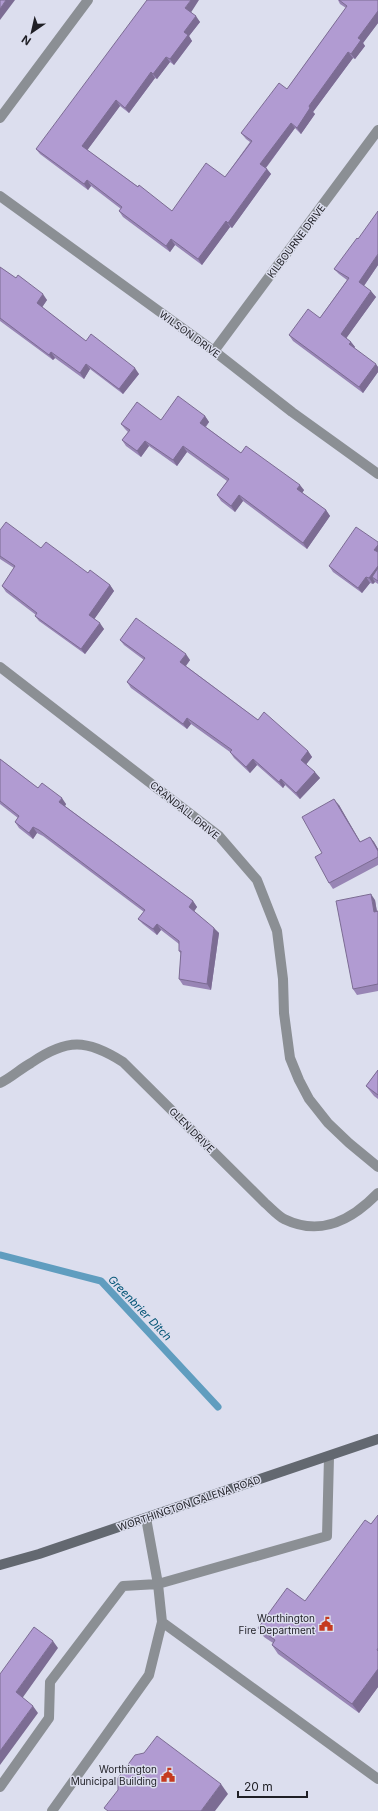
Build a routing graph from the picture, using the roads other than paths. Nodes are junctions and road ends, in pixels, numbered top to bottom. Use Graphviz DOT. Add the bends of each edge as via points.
graph roads {
  1 [pos="88,0"];
  2 [pos="0,118"];
  3 [pos="378,130"];
  4 [pos="0,196"];
  5 [pos="214,351"];
  6 [pos="378,474"];
  7 [pos="0,667"];
  8 [pos="0,1083"];
  9 [pos="378,1167"];
  10 [pos="378,1192"];
  11 [pos="378,1440"];
  12 [pos="329,1457"];
  13 [pos="146,1518"];
  14 [pos="0,1565"];
  15 [pos="158,1584"];
  16 [pos="162,1622"];
  17 [pos="378,1779"];
  18 [pos="0,1787"];
  19 [pos="52,1811"];
  1 -- 2 [label="street"];
  3 -- 5 [label="street, KILBOURNE DRIVE"];
  4 -- 5 [label="street, WILSON DRIVE"];
  5 -- 6 [label="street, WILSON DRIVE"];
  7 -- 9 [label="street, CRANDALL DRIVE" via="219,836 257,880 277,931 290,1058 299,1080 309,1099 328,1123"];
  8 -- 10 [label="street, GLEN DRIVE" via="51,1049 68,1045 89,1045 107,1051 123,1062 283,1218 322,1227 352,1216 367,1205"];
  11 -- 12 [label="street, WORTHINGTON GALENA ROAD"];
  12 -- 13 [label="street, WORTHINGTON GALENA ROAD"];
  12 -- 15 [label="street" via="327,1536"];
  13 -- 14 [label="street, WORTHINGTON GALENA ROAD"];
  13 -- 15 [label="street"];
  15 -- 16 [label="street"];
  15 -- 18 [label="street" via="123,1586 50,1682 49,1718"];
  16 -- 17 [label="street"];
  16 -- 19 [label="street" via="149,1674"];
}
